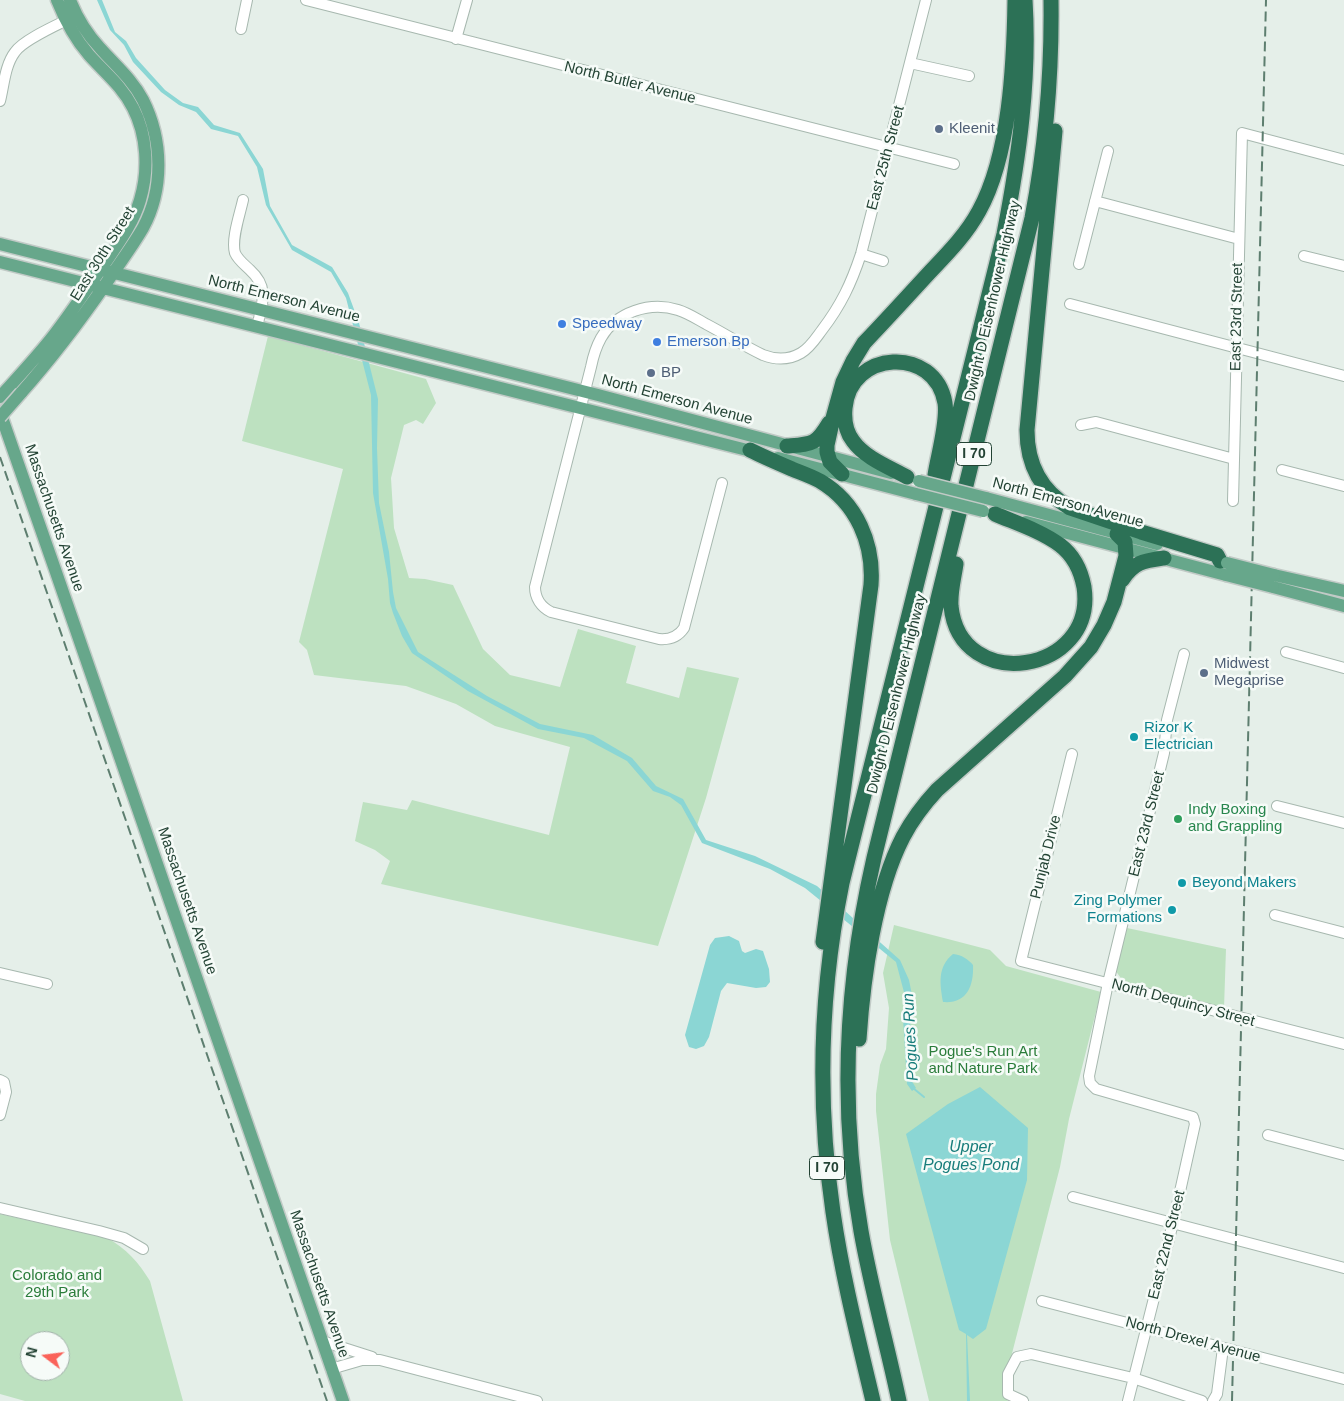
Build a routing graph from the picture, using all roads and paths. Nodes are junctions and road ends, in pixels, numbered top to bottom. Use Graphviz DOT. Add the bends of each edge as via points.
graph roads {
  1 [pos="57,0"];
  2 [pos="70,0"];
  3 [pos="247,0"];
  4 [pos="306,0"];
  5 [pos="466,0"];
  6 [pos="926,0"];
  7 [pos="1015,0"];
  8 [pos="1025,0"];
  9 [pos="1051,0"];
  10 [pos="71,18"];
  11 [pos="1052,27"];
  12 [pos="241,29"];
  13 [pos="456,38"];
  14 [pos="910,63"];
  15 [pos="969,76"];
  16 [pos="0,100"];
  17 [pos="889,149"];
  18 [pos="1108,151"];
  19 [pos="1344,160"];
  20 [pos="954,164"];
  21 [pos="243,200"];
  22 [pos="1095,201"];
  23 [pos="1239,239"];
  24 [pos="0,244"];
  25 [pos="860,254"];
  26 [pos="1304,256"];
  27 [pos="883,261"];
  28 [pos="0,262"];
  29 [pos="1080,264"];
  30 [pos="1344,266"];
  31 [pos="100,269"];
  32 [pos="113,272"];
  33 [pos="66,278"];
  34 [pos="90,284"];
  35 [pos="103,288"];
  36 [pos="78,302"];
  37 [pos="1070,304"];
  38 [pos="261,310"];
  39 [pos="257,327"];
  40 [pos="1237,349"];
  41 [pos="1344,376"];
  42 [pos="0,397"];
  43 [pos="582,400"];
  44 [pos="0,412"];
  45 [pos="0,417"];
  46 [pos="833,418"];
  47 [pos="1081,425"];
  48 [pos="787,446"];
  49 [pos="750,450"];
  50 [pos="828,456"];
  51 [pos="1234,459"];
  52 [pos="972,463"];
  53 [pos="1282,470"];
  54 [pos="842,474"];
  55 [pos="913,479"];
  56 [pos="722,483"];
  57 [pos="1344,486"];
  58 [pos="1233,501"];
  59 [pos="989,512"];
  60 [pos="1117,534"];
  61 [pos="1126,548"];
  62 [pos="1164,558"];
  63 [pos="1224,566"];
  64 [pos="1274,581"];
  65 [pos="1120,583"];
  66 [pos="1344,591"];
  67 [pos="915,592"];
  68 [pos="1344,606"];
  69 [pos="1286,652"];
  70 [pos="1184,654"];
  71 [pos="1344,668"];
  72 [pos="1072,754"];
  73 [pos="1277,806"];
  74 [pos="1344,823"];
  75 [pos="1275,915"];
  76 [pos="829,928"];
  77 [pos="1344,934"];
  78 [pos="1021,961"];
  79 [pos="0,973"];
  80 [pos="1108,983"];
  81 [pos="47,984"];
  82 [pos="1344,1044"];
  83 [pos="2,1081"];
  84 [pos="0,1115"];
  85 [pos="1193,1117"];
  86 [pos="1268,1135"];
  87 [pos="1344,1155"];
  88 [pos="853,1168"];
  89 [pos="1073,1197"];
  90 [pos="0,1208"];
  91 [pos="1173,1223"];
  92 [pos="143,1249"];
  93 [pos="1344,1268"];
  94 [pos="1042,1301"];
  95 [pos="1146,1328"];
  96 [pos="322,1341"];
  97 [pos="1223,1348"];
  98 [pos="380,1360"];
  99 [pos="331,1369"];
  100 [pos="1133,1378"];
  101 [pos="1344,1379"];
  102 [pos="1021,1400"];
  103 [pos="343,1401"];
  104 [pos="537,1401"];
  105 [pos="873,1401"];
  106 [pos="899,1401"];
  107 [pos="1128,1401"];
  108 [pos="1202,1401"];
  109 [pos="1213,1401"];
  1 -- 10 [label="main road, East 30th Street"];
  2 -- 10 [label="main road, East 30th Street"];
  3 -- 12 [label="street"];
  4 -- 13 [label="street, North Butler Avenue"];
  5 -- 13 [label="street"];
  6 -- 14 [label="street, East 25th Street"];
  7 -- 46 [label="highway" via="1009,95 1001,150 988,192 975,218 957,242 861,347 845,377"];
  8 -- 67 [label="highway, Dwight D Eisenhower Highway / I 70" via="1027,36 1022,120 1004,234"];
  9 -- 11 [label="highway, Dwight D Eisenhower Highway / I 70"];
  10 -- 16 [label="street" via="14,52"];
  10 -- 31 [label="main road, East 30th Street" via="78,40 125,94 144,141 145,170 140,201 132,222"];
  10 -- 32 [label="main road, East 30th Street" via="136,88 148,110 157,148 158,174 150,211"];
  11 -- 52 [label="highway, Dwight D Eisenhower Highway / I 70" via="1048,113 1037,194"];
  11 -- 63 [label="highway" via="1055,138 1027,430 1030,458 1046,489 1070,508 1216,555"];
  13 -- 17 [label="street, North Butler Avenue"];
  14 -- 15 [label="street"];
  14 -- 17 [label="street, East 25th Street"];
  17 -- 20 [label="street, North Butler Avenue"];
  17 -- 25 [label="street, East 25th Street"];
  18 -- 22 [label="street"];
  19 -- 23 [label="street, East 23rd Street" via="1242,133"];
  21 -- 38 [label="street" via="234,248 262,286"];
  22 -- 23 [label="street"];
  22 -- 29 [label="street"];
  23 -- 40 [label="street, East 23rd Street"];
  24 -- 31 [label="main road, North Emerson Avenue"];
  25 -- 27 [label="street"];
  25 -- 43 [label="street, East 25th Street" via="849,288 838,308 809,347 795,356 770,358 683,312 660,306 644,308 620,318 605,332 594,354"];
  26 -- 30 [label="street"];
  28 -- 33 [label="main road, North Emerson Avenue"];
  31 -- 32 [label="main road, North Emerson Avenue"];
  31 -- 34 [label="main road, East 30th Street"];
  32 -- 35 [label="main road, East 30th Street"];
  32 -- 38 [label="main road, North Emerson Avenue"];
  33 -- 34 [label="main road, North Emerson Avenue"];
  33 -- 36 [label="main road" via="76,291"];
  34 -- 35 [label="main road, North Emerson Avenue"];
  34 -- 36 [label="main road, East 30th Street"];
  35 -- 39 [label="main road, North Emerson Avenue"];
  35 -- 45 [label="main road, East 30th Street, bridge" via="61,347"];
  36 -- 42 [label="main road, East 30th Street"];
  37 -- 40 [label="street"];
  38 -- 39 [label="street"];
  38 -- 43 [label="main road, North Emerson Avenue" via="376,339"];
  39 -- 43 [label="main road, North Emerson Avenue" via="381,358"];
  40 -- 41 [label="street"];
  40 -- 51 [label="street, East 23rd Street"];
  43 -- 48 [label="main road, North Emerson Avenue"];
  43 -- 49 [label="main road, North Emerson Avenue"];
  43 -- 56 [label="street" via="535,586 538,601 546,609 659,639 674,638 681,633"];
  44 -- 96 [label="main road, Massachusetts Avenue"];
  46 -- 48 [label="highway" via="816,441"];
  46 -- 50 [label="highway"];
  47 -- 51 [label="street" via="1096,422"];
  48 -- 50 [label="main road, North Emerson Avenue"];
  49 -- 54 [label="main road, North Emerson Avenue"];
  49 -- 76 [label="highway" via="814,478 833,490 859,523 870,555 871,586 831,872"];
  50 -- 54 [label="highway" via="831,464"];
  50 -- 55 [label="main road, North Emerson Avenue"];
  51 -- 58 [label="street, East 23rd Street"];
  52 -- 59 [label="highway" via="951,593 955,622 967,643 982,655 1005,664 1042,659 1055,652 1073,634 1084,607 1083,584 1074,562 1060,545"];
  52 -- 88 [label="highway, Dwight D Eisenhower Highway / I 70" via="864,902 850,1008 848,1069"];
  53 -- 57 [label="street"];
  54 -- 59 [label="main road, North Emerson Avenue, bridge"];
  55 -- 60 [label="main road, North Emerson Avenue, bridge"];
  55 -- 67 [label="highway" via="860,450 850,438 845,419 847,397 856,381 871,368 891,362 908,363 926,372 937,383 945,402"];
  59 -- 61 [label="main road, North Emerson Avenue"];
  60 -- 61 [label="highway" via="1124,539"];
  60 -- 63 [label="main road, North Emerson Avenue"];
  61 -- 62 [label="main road, North Emerson Avenue"];
  61 -- 65 [label="highway"];
  62 -- 63 [label="main road, North Emerson Avenue"];
  62 -- 65 [label="highway" via="1135,565"];
  63 -- 64 [label="main road, North Emerson Avenue, bridge"];
  64 -- 66 [label="main road, North Emerson Avenue"];
  64 -- 68 [label="main road, North Emerson Avenue"];
  65 -- 88 [label="highway" via="1104,625 1078,662 937,790 906,832 893,859 868,962 859,1028"];
  67 -- 76 [label="highway, Dwight D Eisenhower Highway / I 70"];
  69 -- 71 [label="street"];
  70 -- 80 [label="street, East 23rd Street" via="1167,720 1164,753"];
  72 -- 78 [label="street, Punjab Drive"];
  73 -- 74 [label="street"];
  75 -- 77 [label="street"];
  76 -- 105 [label="highway, I 70" via="822,956 824,1133 841,1258"];
  78 -- 80 [label="street, North Dequincy Street"];
  79 -- 81 [label="street"];
  80 -- 82 [label="street, North Dequincy Street"];
  80 -- 85 [label="street, East 23rd Street" via="1090,1082 1096,1089"];
  83 -- 84 [label="street" via="6,1092"];
  85 -- 91 [label="street, East 22nd Street" via="1195,1124"];
  86 -- 87 [label="street"];
  88 -- 106 [label="highway, Dwight D Eisenhower Highway / I 70" via="866,1258"];
  89 -- 91 [label="street"];
  90 -- 92 [label="street" via="124,1238"];
  91 -- 93 [label="street"];
  91 -- 95 [label="street, East 22nd Street"];
  94 -- 95 [label="street, North Drexel Avenue"];
  95 -- 97 [label="street, North Drexel Avenue"];
  95 -- 100 [label="street, East 22nd Street"];
  96 -- 98 [label="street"];
  96 -- 99 [label="main road, Massachusetts Avenue"];
  97 -- 101 [label="street, North Drexel Avenue"];
  97 -- 109 [label="street"];
  98 -- 99 [label="street" via="362,1360"];
  98 -- 104 [label="street"];
  99 -- 103 [label="main road, Massachusetts Avenue"];
  100 -- 102 [label="street" via="1031,1354 1017,1357 1008,1374 1008,1394"];
  100 -- 107 [label="street, East 22nd Street"];
  100 -- 108 [label="street"];
}
